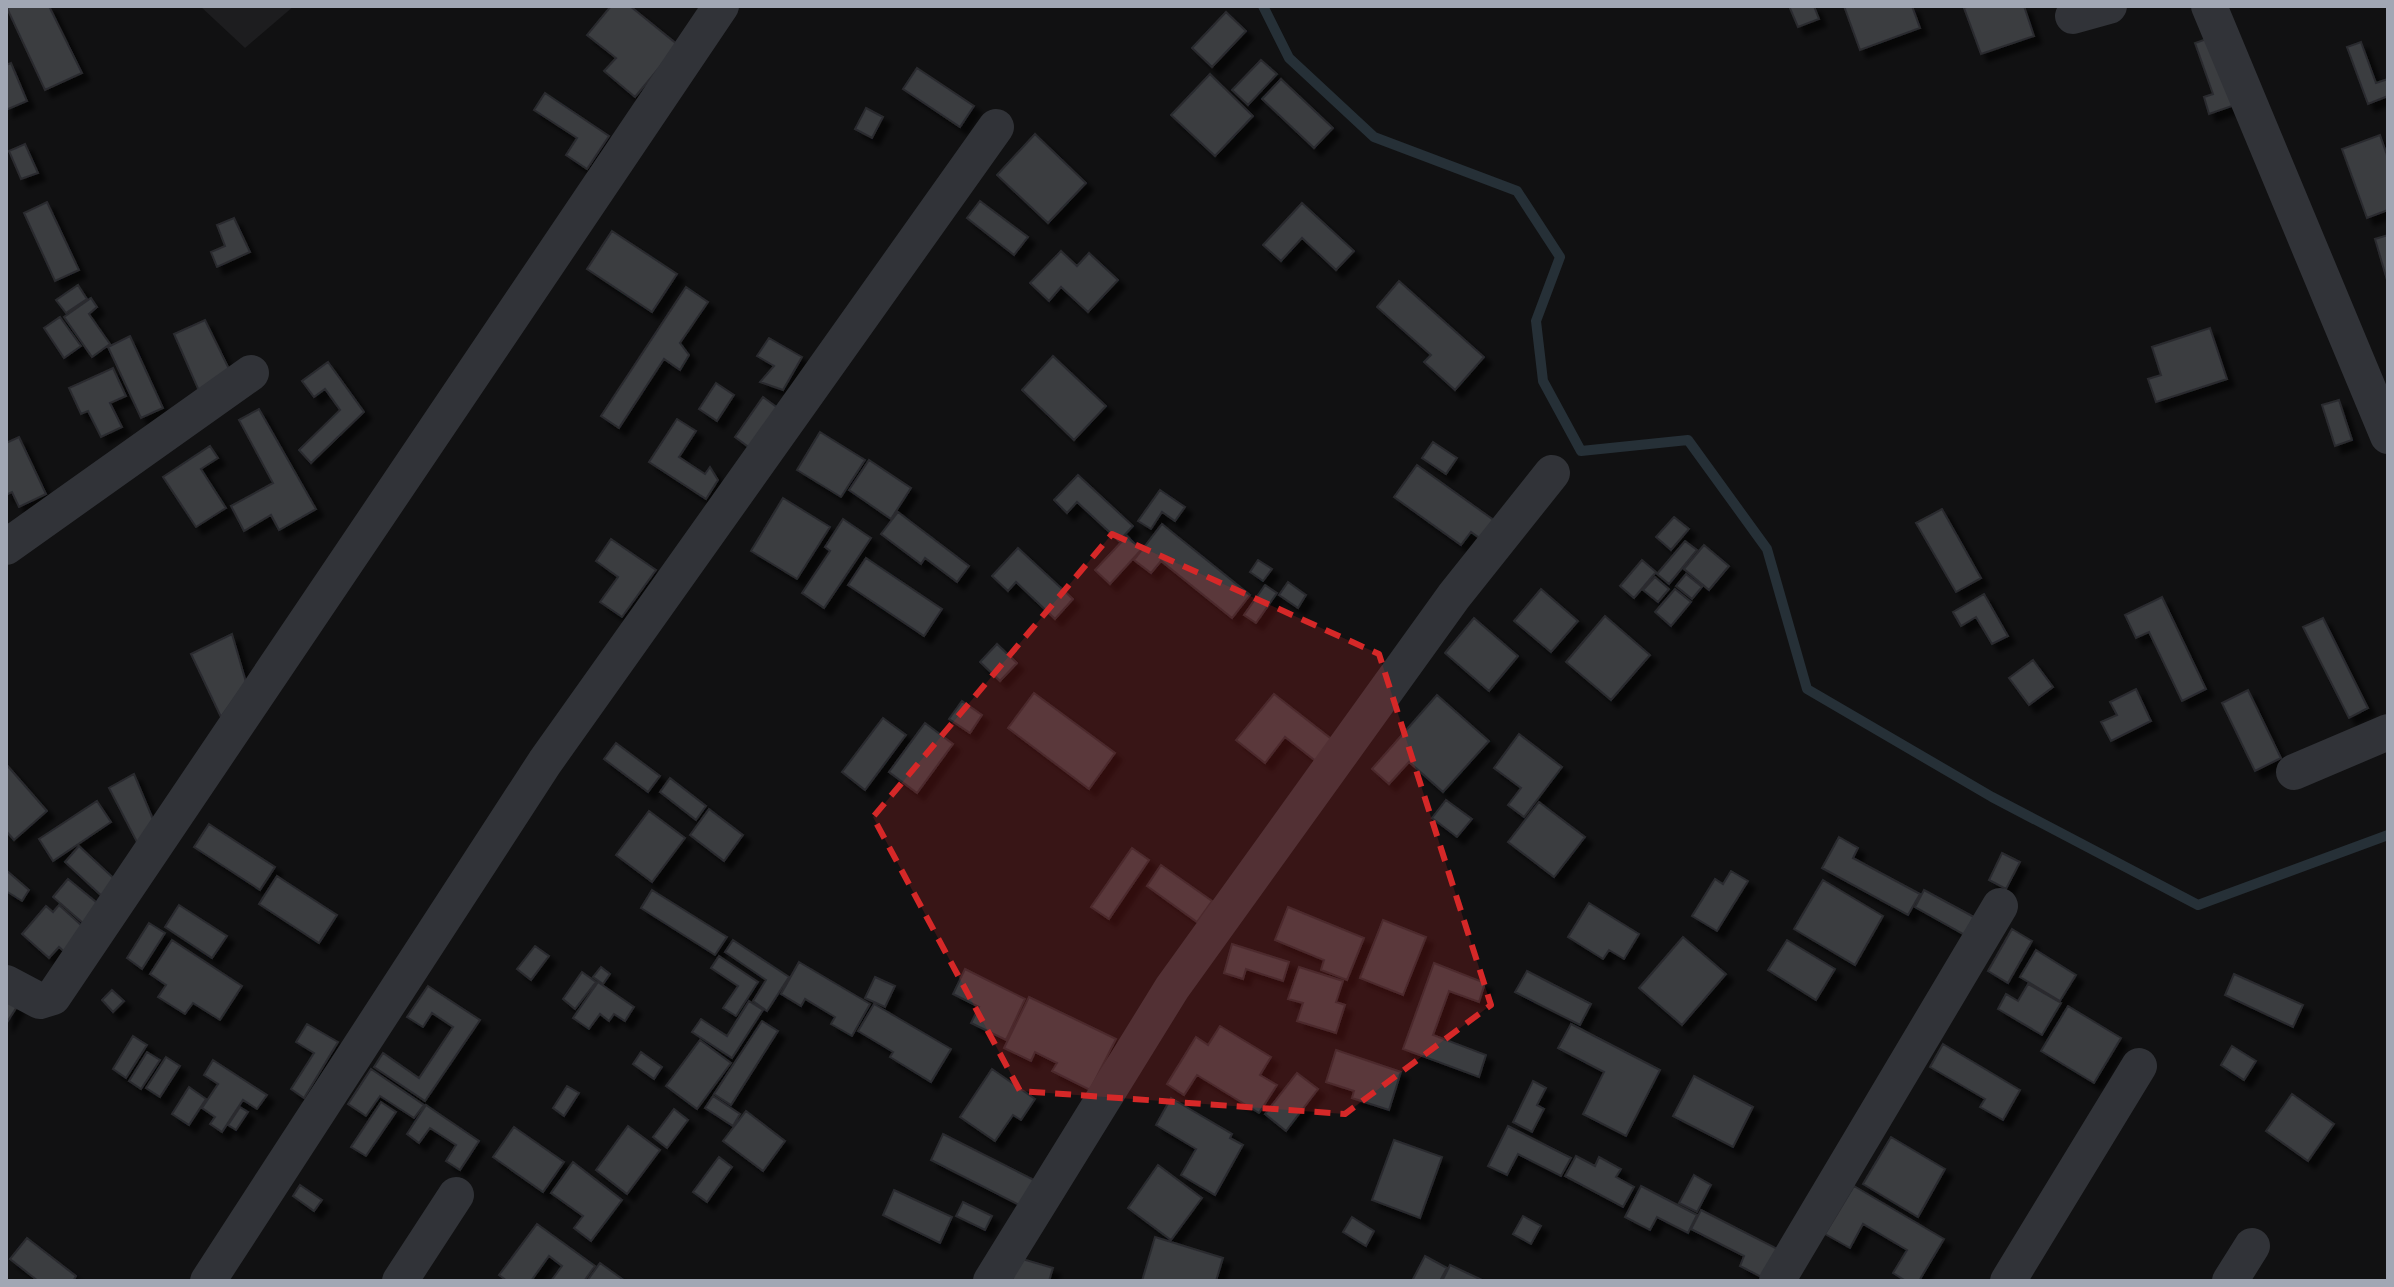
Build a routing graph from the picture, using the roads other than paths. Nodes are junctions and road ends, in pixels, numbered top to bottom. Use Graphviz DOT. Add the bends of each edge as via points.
graph roads {
  1 [pos="721,6"];
  2 [pos="2109,6"];
  3 [pos="2209,6"];
  4 [pos="2073,16"];
  5 [pos="996,127"];
  6 [pos="251,373"];
  7 [pos="2388,436"];
  8 [pos="1552,473"];
  9 [pos="6,547"];
  10 [pos="2388,732"];
  11 [pos="2294,772"];
  12 [pos="2000,906"];
  13 [pos="6,983"];
  14 [pos="2139,1066"];
  15 [pos="456,1195"];
  16 [pos="2252,1246"];
  17 [pos="208,1281"];
  18 [pos="400,1281"];
  19 [pos="991,1281"];
  20 [pos="1777,1281"];
  21 [pos="2008,1281"];
  22 [pos="2230,1281"];
  1 -- 13 [label="street" via="53,997 40,1001"];
  2 -- 4 [label="street"];
  3 -- 7 [label="street"];
  5 -- 17 [label="street" via="545,762"];
  6 -- 9 [label="street"];
  8 -- 19 [label="street" via="1454,596 1172,988"];
  10 -- 11 [label="street"];
  12 -- 20 [label="street"];
  14 -- 21 [label="street"];
  15 -- 18 [label="street"];
  16 -- 22 [label="street"];
}
